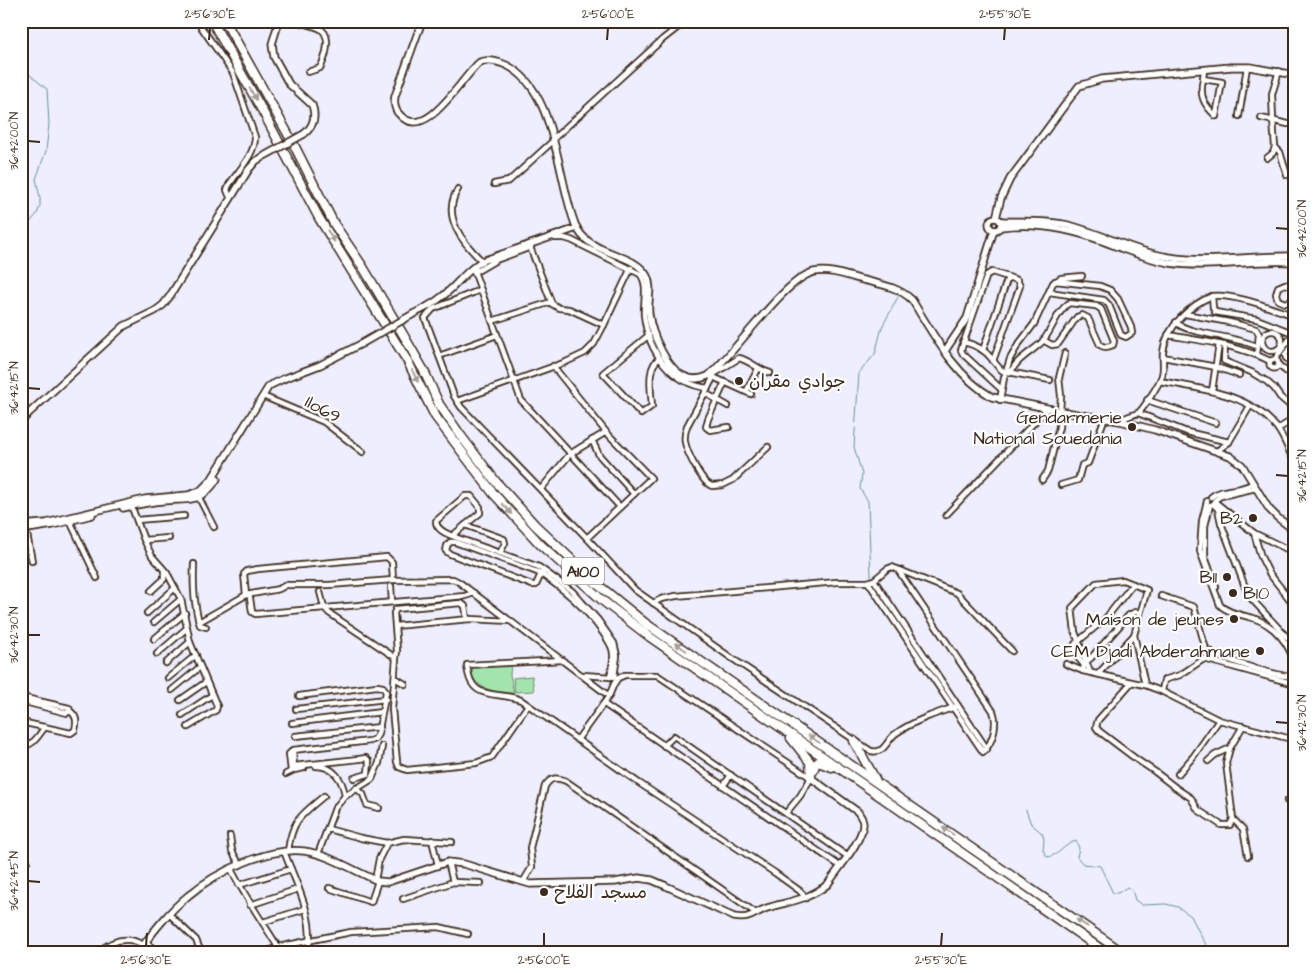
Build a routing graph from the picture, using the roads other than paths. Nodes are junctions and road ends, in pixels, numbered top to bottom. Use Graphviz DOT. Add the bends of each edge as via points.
graph roads {
  1 [pos="197,21"];
  2 [pos="212,21"];
  3 [pos="225,21"];
  4 [pos="279,21"];
  5 [pos="295,21"];
  6 [pos="422,21"];
  7 [pos="686,21"];
  8 [pos="1246,67"];
  9 [pos="1204,70"];
  10 [pos="1279,71"];
  11 [pos="308,72"];
  12 [pos="1295,75"];
  13 [pos="1203,79"];
  14 [pos="1239,116"];
  15 [pos="1261,118"];
  16 [pos="1272,120"];
  17 [pos="1288,124"];
  18 [pos="553,140"];
  19 [pos="1275,147"];
  20 [pos="1267,158"];
  21 [pos="1287,175"];
  22 [pos="494,184"];
  23 [pos="458,189"];
  24 [pos="230,197"];
  25 [pos="999,222"];
  26 [pos="577,228"];
  27 [pos="994,230"];
  28 [pos="530,247"];
  29 [pos="1295,256"];
  30 [pos="482,260"];
  31 [pos="1295,262"];
  32 [pos="630,268"];
  33 [pos="471,271"];
  34 [pos="1082,276"];
  35 [pos="1008,277"];
  36 [pos="1055,281"];
  37 [pos="480,290"];
  38 [pos="1295,291"];
  39 [pos="1049,292"];
  40 [pos="1212,296"];
  41 [pos="1295,296"];
  42 [pos="551,302"];
  43 [pos="1185,314"];
  44 [pos="1295,316"];
  45 [pos="492,321"];
  46 [pos="1176,322"];
  47 [pos="604,325"];
  48 [pos="1294,333"];
  49 [pos="649,335"];
  50 [pos="1168,335"];
  51 [pos="497,336"];
  52 [pos="1289,339"];
  53 [pos="1043,340"];
  54 [pos="963,342"];
  55 [pos="1295,342"];
  56 [pos="1222,344"];
  57 [pos="1258,347"];
  58 [pos="1281,348"];
  59 [pos="983,350"];
  60 [pos="945,351"];
  61 [pos="1065,353"];
  62 [pos="1257,355"];
  63 [pos="438,356"];
  64 [pos="660,358"];
  65 [pos="1163,358"];
  66 [pos="1273,360"];
  67 [pos="993,361"];
  68 [pos="1278,365"];
  69 [pos="552,366"];
  70 [pos="1216,367"];
  71 [pos="1295,367"];
  72 [pos="758,369"];
  73 [pos="1009,372"];
  74 [pos="770,373"];
  75 [pos="713,374"];
  76 [pos="1239,375"];
  77 [pos="1295,378"];
  78 [pos="513,380"];
  79 [pos="1050,380"];
  80 [pos="1160,381"];
  81 [pos="277,382"];
  82 [pos="726,382"];
  83 [pos="708,388"];
  84 [pos="1001,389"];
  85 [pos="1212,391"];
  86 [pos="705,393"];
  87 [pos="265,398"];
  88 [pos="717,400"];
  89 [pos="1000,400"];
  90 [pos="1147,400"];
  91 [pos="457,401"];
  92 [pos="728,406"];
  93 [pos="1250,406"];
  94 [pos="1047,409"];
  95 [pos="1295,410"];
  96 [pos="1060,412"];
  97 [pos="1138,413"];
  98 [pos="1295,418"];
  99 [pos="1104,420"];
  100 [pos="1120,421"];
  101 [pos="21,422"];
  102 [pos="1216,423"];
  103 [pos="729,427"];
  104 [pos="1278,429"];
  105 [pos="606,432"];
  106 [pos="592,440"];
  107 [pos="1228,442"];
  108 [pos="1295,444"];
  109 [pos="768,447"];
  110 [pos="1288,449"];
  111 [pos="1217,451"];
  112 [pos="363,452"];
  113 [pos="570,454"];
  114 [pos="1230,456"];
  115 [pos="1295,463"];
  116 [pos="1042,480"];
  117 [pos="1061,485"];
  118 [pos="1255,486"];
  119 [pos="541,489"];
  120 [pos="634,494"];
  121 [pos="199,498"];
  122 [pos="1212,502"];
  123 [pos="131,504"];
  124 [pos="620,507"];
  125 [pos="946,515"];
  126 [pos="184,516"];
  127 [pos="137,520"];
  128 [pos="70,521"];
  129 [pos="465,525"];
  130 [pos="214,526"];
  131 [pos="23,528"];
  132 [pos="1295,531"];
  133 [pos="1254,533"];
  134 [pos="452,536"];
  135 [pos="169,538"];
  136 [pos="587,538"];
  137 [pos="144,540"];
  138 [pos="500,553"];
  139 [pos="1295,553"];
  140 [pos="32,562"];
  141 [pos="194,564"];
  142 [pos="164,570"];
  143 [pos="898,570"];
  144 [pos="542,572"];
  145 [pos="97,578"];
  146 [pos="393,580"];
  147 [pos="871,581"];
  148 [pos="1133,584"];
  149 [pos="390,586"];
  150 [pos="175,588"];
  151 [pos="151,591"];
  152 [pos="320,592"];
  153 [pos="474,593"];
  154 [pos="246,595"];
  155 [pos="1162,596"];
  156 [pos="250,598"];
  157 [pos="181,599"];
  158 [pos="392,602"];
  159 [pos="653,604"];
  160 [pos="1295,606"];
  161 [pos="324,607"];
  162 [pos="147,613"];
  163 [pos="185,613"];
  164 [pos="1140,613"];
  165 [pos="467,619"];
  166 [pos="511,621"];
  167 [pos="154,622"];
  168 [pos="199,622"];
  169 [pos="395,626"];
  170 [pos="206,627"];
  171 [pos="187,628"];
  172 [pos="1134,635"];
  173 [pos="154,639"];
  174 [pos="1079,641"];
  175 [pos="190,642"];
  176 [pos="1293,647"];
  177 [pos="1012,651"];
  178 [pos="1212,652"];
  179 [pos="156,654"];
  180 [pos="196,655"];
  181 [pos="396,658"];
  182 [pos="562,660"];
  183 [pos="1209,660"];
  184 [pos="1086,662"];
  185 [pos="166,664"];
  186 [pos="1066,664"];
  187 [pos="1295,666"];
  188 [pos="200,667"];
  189 [pos="1083,671"];
  190 [pos="578,672"];
  191 [pos="1090,672"];
  192 [pos="1098,674"];
  193 [pos="622,676"];
  194 [pos="1295,676"];
  195 [pos="600,677"];
  196 [pos="612,677"];
  197 [pos="168,678"];
  198 [pos="396,678"];
  199 [pos="206,682"];
  200 [pos="1131,682"];
  201 [pos="405,684"];
  202 [pos="1295,684"];
  203 [pos="1145,685"];
  204 [pos="597,686"];
  205 [pos="172,690"];
  206 [pos="1162,691"];
  207 [pos="212,696"];
  208 [pos="299,696"];
  209 [pos="610,696"];
  210 [pos="21,697"];
  211 [pos="386,699"];
  212 [pos="180,700"];
  213 [pos="21,701"];
  214 [pos="604,704"];
  215 [pos="528,705"];
  216 [pos="955,707"];
  217 [pos="296,709"];
  218 [pos="70,711"];
  219 [pos="382,712"];
  220 [pos="182,715"];
  221 [pos="1219,720"];
  222 [pos="21,722"];
  223 [pos="292,723"];
  224 [pos="1243,726"];
  225 [pos="45,727"];
  226 [pos="188,727"];
  227 [pos="380,727"];
  228 [pos="783,729"];
  229 [pos="296,736"];
  230 [pos="577,740"];
  231 [pos="1295,740"];
  232 [pos="854,741"];
  233 [pos="21,745"];
  234 [pos="382,746"];
  235 [pos="664,746"];
  236 [pos="1230,748"];
  237 [pos="1208,761"];
  238 [pos="293,769"];
  239 [pos="286,774"];
  240 [pos="1178,774"];
  241 [pos="731,775"];
  242 [pos="849,775"];
  243 [pos="354,778"];
  244 [pos="811,778"];
  245 [pos="876,781"];
  246 [pos="723,786"];
  247 [pos="356,788"];
  248 [pos="324,796"];
  249 [pos="345,796"];
  250 [pos="1295,797"];
  251 [pos="1287,801"];
  252 [pos="379,808"];
  253 [pos="786,813"];
  254 [pos="1233,819"];
  255 [pos="328,829"];
  256 [pos="230,836"];
  257 [pos="432,840"];
  258 [pos="452,842"];
  259 [pos="387,843"];
  260 [pos="286,851"];
  261 [pos="318,854"];
  262 [pos="847,856"];
  263 [pos="1248,856"];
  264 [pos="21,859"];
  265 [pos="27,861"];
  266 [pos="448,862"];
  267 [pos="240,865"];
  268 [pos="438,865"];
  269 [pos="840,866"];
  270 [pos="231,869"];
  271 [pos="291,869"];
  272 [pos="377,880"];
  273 [pos="453,882"];
  274 [pos="523,882"];
  275 [pos="481,883"];
  276 [pos="239,885"];
  277 [pos="298,888"];
  278 [pos="329,888"];
  279 [pos="806,898"];
  280 [pos="403,899"];
  281 [pos="250,905"];
  282 [pos="305,909"];
  283 [pos="756,913"];
  284 [pos="169,914"];
  285 [pos="263,922"];
  286 [pos="468,934"];
  287 [pos="310,940"];
  288 [pos="144,943"];
  289 [pos="278,947"];
  290 [pos="98,952"];
  291 [pos="138,952"];
  292 [pos="156,952"];
  293 [pos="201,952"];
  294 [pos="266,952"];
  295 [pos="307,952"];
  296 [pos="1105,952"];
  297 [pos="1122,952"];
  1 -- 24 [label="street" via="233,73 255,138 250,154 228,185"];
  2 -- 228 [label="highway, A100, one-way" via="319,218 408,362 435,416 488,487 541,545 603,602"];
  245 -- 3 [label="highway, A100, one-way" via="633,614 556,546 496,482 439,404 404,336 334,224"];
  4 -- 24 [label="main road, bridge" via="272,44 274,57 288,84 312,104 312,126 304,134 256,161"];
  5 -- 11 [label="street" via="320,28 327,38 320,68"];
  6 -- 18 [label="main road" via="395,96 398,114 409,120 424,121 447,100 476,65 492,60 522,74 541,106"];
  7 -- 18 [label="street"];
  8 -- 9 [label="main road"];
  8 -- 10 [label="main road"];
  8 -- 14 [label="street"];
  9 -- 13 [label="street"];
  9 -- 25 [label="main road" via="1102,79 1079,86 1010,179 1001,198"];
  10 -- 12 [label="main road"];
  10 -- 16 [label="street" via="1272,94"];
  13 -- 13 [label="street" via="1222,82 1216,116 1202,98"];
  15 -- 16 [label="street"];
  16 -- 17 [label="street"];
  16 -- 19 [label="street"];
  18 -- 22 [label="street" via="509,181"];
  18 -- 26 [label="main road"];
  19 -- 20 [label="street"];
  19 -- 21 [label="street" via="1280,152"];
  23 -- 30 [label="street" via="453,202 452,222"];
  24 -- 101 [label="main road" via="163,305 124,326"];
  25 -- 27 [label="main road"];
  25 -- 27 [label="main road" via="992,218 988,222"];
  25 -- 29 [label="main road" via="1061,224 1172,258"];
  25 -- 31 [label="main road" via="1063,229 1149,258 1179,264"];
  26 -- 30 [label="main road"];
  26 -- 75 [label="main road" via="588,242 637,266 646,275 650,288 648,311 652,328 674,370 692,379"];
  27 -- 60 [label="main road" via="967,318"];
  28 -- 32 [label="street" via="554,238 564,238"];
  28 -- 33 [label="street"];
  28 -- 42 [label="street"];
  30 -- 33 [label="main road"];
  32 -- 47 [label="street"];
  32 -- 49 [label="street" via="644,281 644,312"];
  33 -- 37 [label="street"];
  33 -- 81 [label="main road, bridge" via="426,308 320,365"];
  34 -- 36 [label="street"];
  35 -- 54 [label="street" via="992,272 988,274"];
  35 -- 59 [label="street"];
  35 -- 67 [label="street" via="1018,281 1020,286"];
  36 -- 39 [label="street"];
  36 -- 39 [label="street" via="1110,290 1118,300 1132,333 1126,337 1121,335 1109,306 1102,298"];
  37 -- 45 [label="street"];
  37 -- 63 [label="street" via="433,310 425,317"];
  38 -- 41 [label="street" via="1290,285 1283,284 1276,294 1278,300 1285,303"];
  39 -- 73 [label="street" via="1034,324 1014,352"];
  40 -- 43 [label="street"];
  40 -- 44 [label="street" via="1240,300"];
  40 -- 48 [label="street" via="1215,312 1257,319"];
  42 -- 45 [label="street"];
  42 -- 47 [label="street" via="558,308 569,309"];
  43 -- 46 [label="street"];
  43 -- 57 [label="street" via="1256,329 1260,334"];
  45 -- 51 [label="street"];
  46 -- 50 [label="street"];
  46 -- 57 [label="street" via="1184,329 1239,339"];
  47 -- 69 [label="street" via="586,353"];
  48 -- 52 [label="street"];
  49 -- 64 [label="street"];
  49 -- 64 [label="street" via="603,372 641,414 652,406 652,368"];
  50 -- 56 [label="street"];
  50 -- 65 [label="street"];
  51 -- 63 [label="street"];
  51 -- 78 [label="street"];
  52 -- 55 [label="street"];
  52 -- 58 [label="street"];
  53 -- 53 [label="street" via="1065,307 1074,303 1101,309 1114,343 1106,347 1100,345 1088,318 1082,315 1058,344 1052,345"];
  53 -- 73 [label="street"];
  54 -- 59 [label="street"];
  54 -- 84 [label="street" via="963,354"];
  55 -- 71 [label="street" via="1285,355"];
  56 -- 62 [label="street"];
  56 -- 70 [label="street"];
  56 -- 95 [label="street" via="1224,362 1266,381"];
  57 -- 62 [label="street"];
  58 -- 58 [label="street" via="1267,349 1263,343 1264,335 1271,331 1278,333 1282,338"];
  58 -- 66 [label="street"];
  59 -- 67 [label="street"];
  60 -- 75 [label="main road" via="912,300 901,291 820,271 795,282"];
  60 -- 89 [label="main road" via="983,392"];
  61 -- 96 [label="street" via="1060,378"];
  62 -- 66 [label="street"];
  63 -- 91 [label="street"];
  64 -- 83 [label="street" via="671,373 682,380"];
  65 -- 70 [label="street"];
  65 -- 80 [label="street" via="1164,370"];
  66 -- 68 [label="street"];
  66 -- 68 [label="street" via="1269,364 1271,367"];
  67 -- 73 [label="street" via="997,367"];
  68 -- 77 [label="street"];
  69 -- 78 [label="street"];
  69 -- 105 [label="street"];
  70 -- 76 [label="street"];
  70 -- 85 [label="street"];
  72 -- 74 [label="street"];
  72 -- 75 [label="street" via="739,358"];
  72 -- 82 [label="street" via="748,393"];
  73 -- 79 [label="street"];
  73 -- 84 [label="street"];
  75 -- 82 [label="street"];
  75 -- 83 [label="street"];
  78 -- 91 [label="street"];
  78 -- 113 [label="street" via="522,402"];
  80 -- 85 [label="street"];
  80 -- 90 [label="street"];
  81 -- 87 [label="main road"];
  81 -- 123 [label="main road" via="266,389 212,480 203,489 188,496 154,498"];
  82 -- 88 [label="street"];
  83 -- 86 [label="street"];
  84 -- 89 [label="street"];
  85 -- 93 [label="street"];
  86 -- 88 [label="street"];
  86 -- 109 [label="street" via="687,426 685,437 687,448 706,484 717,486 733,480"];
  87 -- 112 [label="street, Ilo69" via="324,422"];
  87 -- 121 [label="main road" via="212,486"];
  88 -- 92 [label="street"];
  88 -- 103 [label="street" via="707,428"];
  89 -- 94 [label="main road"];
  90 -- 97 [label="street"];
  90 -- 102 [label="street"];
  91 -- 119 [label="street"];
  93 -- 104 [label="street"];
  93 -- 107 [label="street"];
  94 -- 96 [label="main road"];
  94 -- 125 [label="street"];
  96 -- 99 [label="main road"];
  96 -- 116 [label="street" via="1048,471"];
  97 -- 100 [label="street"];
  97 -- 107 [label="street" via="1187,432"];
  98 -- 104 [label="street"];
  99 -- 100 [label="main road"];
  99 -- 117 [label="street" via="1078,480"];
  100 -- 111 [label="main road"];
  104 -- 110 [label="street"];
  105 -- 106 [label="street"];
  105 -- 120 [label="street" via="651,478"];
  106 -- 113 [label="street"];
  106 -- 120 [label="street" via="599,455"];
  107 -- 111 [label="street"];
  107 -- 114 [label="street"];
  108 -- 110 [label="street"];
  110 -- 115 [label="street"];
  111 -- 114 [label="main road"];
  113 -- 119 [label="street"];
  113 -- 124 [label="street"];
  114 -- 118 [label="main road" via="1242,465"];
  118 -- 122 [label="street"];
  118 -- 132 [label="main road" via="1269,509"];
  119 -- 136 [label="street"];
  120 -- 124 [label="street"];
  121 -- 123 [label="main road"];
  121 -- 130 [label="street"];
  122 -- 133 [label="street"];
  122 -- 176 [label="street" via="1218,509 1248,595"];
  122 -- 176 [label="street" via="1202,520 1200,551 1222,607 1273,629"];
  123 -- 127 [label="street"];
  123 -- 128 [label="main road"];
  123 -- 131 [label="main road"];
  124 -- 136 [label="street"];
  126 -- 127 [label="street"];
  127 -- 137 [label="street"];
  128 -- 131 [label="main road"];
  128 -- 145 [label="street"];
  129 -- 134 [label="street"];
  129 -- 134 [label="street" via="481,511 480,506 468,496 436,521 440,530"];
  129 -- 138 [label="street" via="504,539"];
  131 -- 140 [label="street"];
  133 -- 139 [label="street"];
  133 -- 160 [label="street" via="1269,573"];
  134 -- 138 [label="street"];
  135 -- 137 [label="street"];
  136 -- 159 [label="street" via="635,590"];
  137 -- 142 [label="street"];
  138 -- 144 [label="street"];
  141 -- 168 [label="street"];
  142 -- 150 [label="street"];
  142 -- 151 [label="street" via="164,579"];
  143 -- 147 [label="street" via="888,568"];
  143 -- 177 [label="street" via="957,592"];
  143 -- 216 [label="street" via="993,711 995,725 985,750"];
  144 -- 144 [label="street" via="454,542 447,546 446,551 450,554 534,586"];
  144 -- 196 [label="street" via="572,591 603,627 616,649"];
  146 -- 153 [label="street" via="453,579"];
  146 -- 154 [label="street" via="286,585"];
  146 -- 154 [label="street" via="392,562 387,558 319,562 247,571 244,574"];
  147 -- 159 [label="street" via="676,596"];
  147 -- 216 [label="street"];
  148 -- 164 [label="street" via="1147,590"];
  148 -- 174 [label="street" via="1106,618"];
  148 -- 174 [label="street" via="1123,580 1096,583 1072,608"];
  149 -- 158 [label="street"];
  150 -- 157 [label="street"];
  150 -- 162 [label="street"];
  152 -- 161 [label="street"];
  153 -- 158 [label="street"];
  153 -- 166 [label="street"];
  154 -- 168 [label="street"];
  155 -- 183 [label="street" via="1194,607"];
  156 -- 161 [label="street" via="255,614"];
  157 -- 163 [label="street"];
  157 -- 167 [label="street"];
  158 -- 161 [label="street"];
  159 -- 232 [label="street"];
  161 -- 181 [label="street" via="329,614"];
  163 -- 171 [label="street"];
  163 -- 173 [label="street"];
  164 -- 172 [label="street"];
  164 -- 184 [label="street" via="1129,615"];
  165 -- 166 [label="street"];
  165 -- 169 [label="street"];
  165 -- 169 [label="street" via="466,607 461,603 398,608 394,613"];
  166 -- 182 [label="street"];
  168 -- 170 [label="street"];
  169 -- 181 [label="street"];
  171 -- 175 [label="street"];
  171 -- 179 [label="street"];
  172 -- 192 [label="street"];
  172 -- 203 [label="street"];
  174 -- 184 [label="street"];
  174 -- 189 [label="street" via="1075,644 1075,654 1084,665"];
  175 -- 180 [label="street"];
  175 -- 185 [label="street"];
  176 -- 187 [label="street"];
  178 -- 194 [label="street" via="1268,672"];
  180 -- 188 [label="street"];
  180 -- 197 [label="street"];
  181 -- 198 [label="street"];
  182 -- 190 [label="street"];
  182 -- 215 [label="street" via="467,665 468,679 476,688 489,694 514,697"];
  183 -- 202 [label="street"];
  183 -- 206 [label="street" via="1204,659 1180,675 1164,680"];
  184 -- 191 [label="street"];
  186 -- 189 [label="street"];
  188 -- 199 [label="street"];
  188 -- 205 [label="street"];
  189 -- 191 [label="street"];
  190 -- 195 [label="street"];
  190 -- 204 [label="street"];
  191 -- 192 [label="street"];
  192 -- 200 [label="street"];
  193 -- 196 [label="street"];
  193 -- 209 [label="street" via="615,682"];
  193 -- 244 [label="street" via="661,677"];
  195 -- 196 [label="street"];
  195 -- 204 [label="street"];
  198 -- 201 [label="street"];
  198 -- 215 [label="street" via="392,709 397,762 407,770 488,760"];
  199 -- 207 [label="street"];
  199 -- 212 [label="street"];
  200 -- 203 [label="street"];
  200 -- 254 [label="street" via="1098,720 1098,730 1191,798 1198,810 1221,825 1230,825"];
  203 -- 206 [label="street"];
  204 -- 209 [label="street"];
  206 -- 221 [label="street"];
  207 -- 220 [label="street"];
  207 -- 226 [label="street" via="217,709"];
  208 -- 211 [label="street" via="380,686 385,690"];
  209 -- 214 [label="street"];
  210 -- 218 [label="street"];
  211 -- 217 [label="street"];
  211 -- 219 [label="street"];
  213 -- 218 [label="street" via="67,713"];
  214 -- 230 [label="street"];
  214 -- 235 [label="street"];
  215 -- 230 [label="street"];
  216 -- 232 [label="street" via="907,726 894,734 879,751 871,751"];
  218 -- 225 [label="street" via="76,719 72,733"];
  219 -- 223 [label="street"];
  219 -- 227 [label="street"];
  221 -- 224 [label="street"];
  221 -- 240 [label="street"];
  222 -- 225 [label="street"];
  224 -- 231 [label="street"];
  224 -- 236 [label="street"];
  225 -- 233 [label="street" via="32,744"];
  227 -- 229 [label="street"];
  227 -- 238 [label="street" via="373,740 293,750 289,754"];
  228 -- 242 [label="highway, A100"];
  228 -- 244 [label="highway" via="810,762"];
  230 -- 279 [label="street" via="775,873"];
  232 -- 245 [label="highway"];
  234 -- 247 [label="street" via="372,778"];
  235 -- 241 [label="street" via="674,736"];
  235 -- 246 [label="street"];
  236 -- 237 [label="street"];
  236 -- 254 [label="street" via="1226,764"];
  238 -- 239 [label="street"];
  238 -- 243 [label="street" via="358,758 370,760 368,774"];
  238 -- 249 [label="street" via="320,766 331,770 340,779"];
  241 -- 246 [label="street"];
  241 -- 253 [label="street"];
  242 -- 244 [label="highway" via="818,762"];
  242 -- 296 [label="highway, A100"];
  244 -- 253 [label="street"];
  244 -- 262 [label="main road" via="862,818 862,830"];
  297 -- 245 [label="highway, A100, one-way"];
  246 -- 269 [label="street"];
  247 -- 249 [label="street"];
  247 -- 252 [label="street" via="363,794 367,805"];
  248 -- 260 [label="street" via="296,821"];
  249 -- 255 [label="street" via="335,808"];
  250 -- 251 [label="street"];
  253 -- 262 [label="street"];
  254 -- 263 [label="street" via="1243,828"];
  255 -- 259 [label="street"];
  255 -- 261 [label="street"];
  256 -- 267 [label="street" via="232,851"];
  257 -- 258 [label="street"];
  257 -- 259 [label="street" via="404,839"];
  257 -- 268 [label="street"];
  259 -- 272 [label="street" via="379,860"];
  260 -- 261 [label="main road"];
  260 -- 267 [label="main road" via="260,856"];
  260 -- 271 [label="street"];
  261 -- 272 [label="main road"];
  262 -- 269 [label="main road"];
  264 -- 265 [label="street"];
  266 -- 268 [label="main road"];
  266 -- 273 [label="street"];
  266 -- 274 [label="main road"];
  267 -- 270 [label="main road"];
  268 -- 272 [label="main road" via="388,882"];
  269 -- 279 [label="main road" via="828,884"];
  270 -- 276 [label="street"];
  270 -- 284 [label="main road" via="203,884"];
  271 -- 276 [label="street"];
  271 -- 277 [label="street"];
  272 -- 278 [label="street" via="371,902"];
  273 -- 275 [label="street"];
  273 -- 280 [label="street"];
  274 -- 283 [label="main road" via="615,882 639,878 666,886 734,918 752,917"];
  274 -- 283 [label="street" via="532,868 530,848 545,786 553,778 558,778"];
  276 -- 281 [label="street"];
  277 -- 281 [label="street"];
  277 -- 282 [label="street"];
  279 -- 283 [label="main road"];
  281 -- 285 [label="street"];
  282 -- 285 [label="street"];
  282 -- 287 [label="street"];
  284 -- 288 [label="main road"];
  284 -- 293 [label="street" via="196,940"];
  285 -- 289 [label="street"];
  286 -- 287 [label="street" via="438,927 351,932"];
  287 -- 289 [label="street"];
  287 -- 295 [label="street"];
  288 -- 290 [label="street" via="122,940 112,942"];
  288 -- 291 [label="main road"];
  288 -- 292 [label="street"];
  289 -- 294 [label="street"];
}
